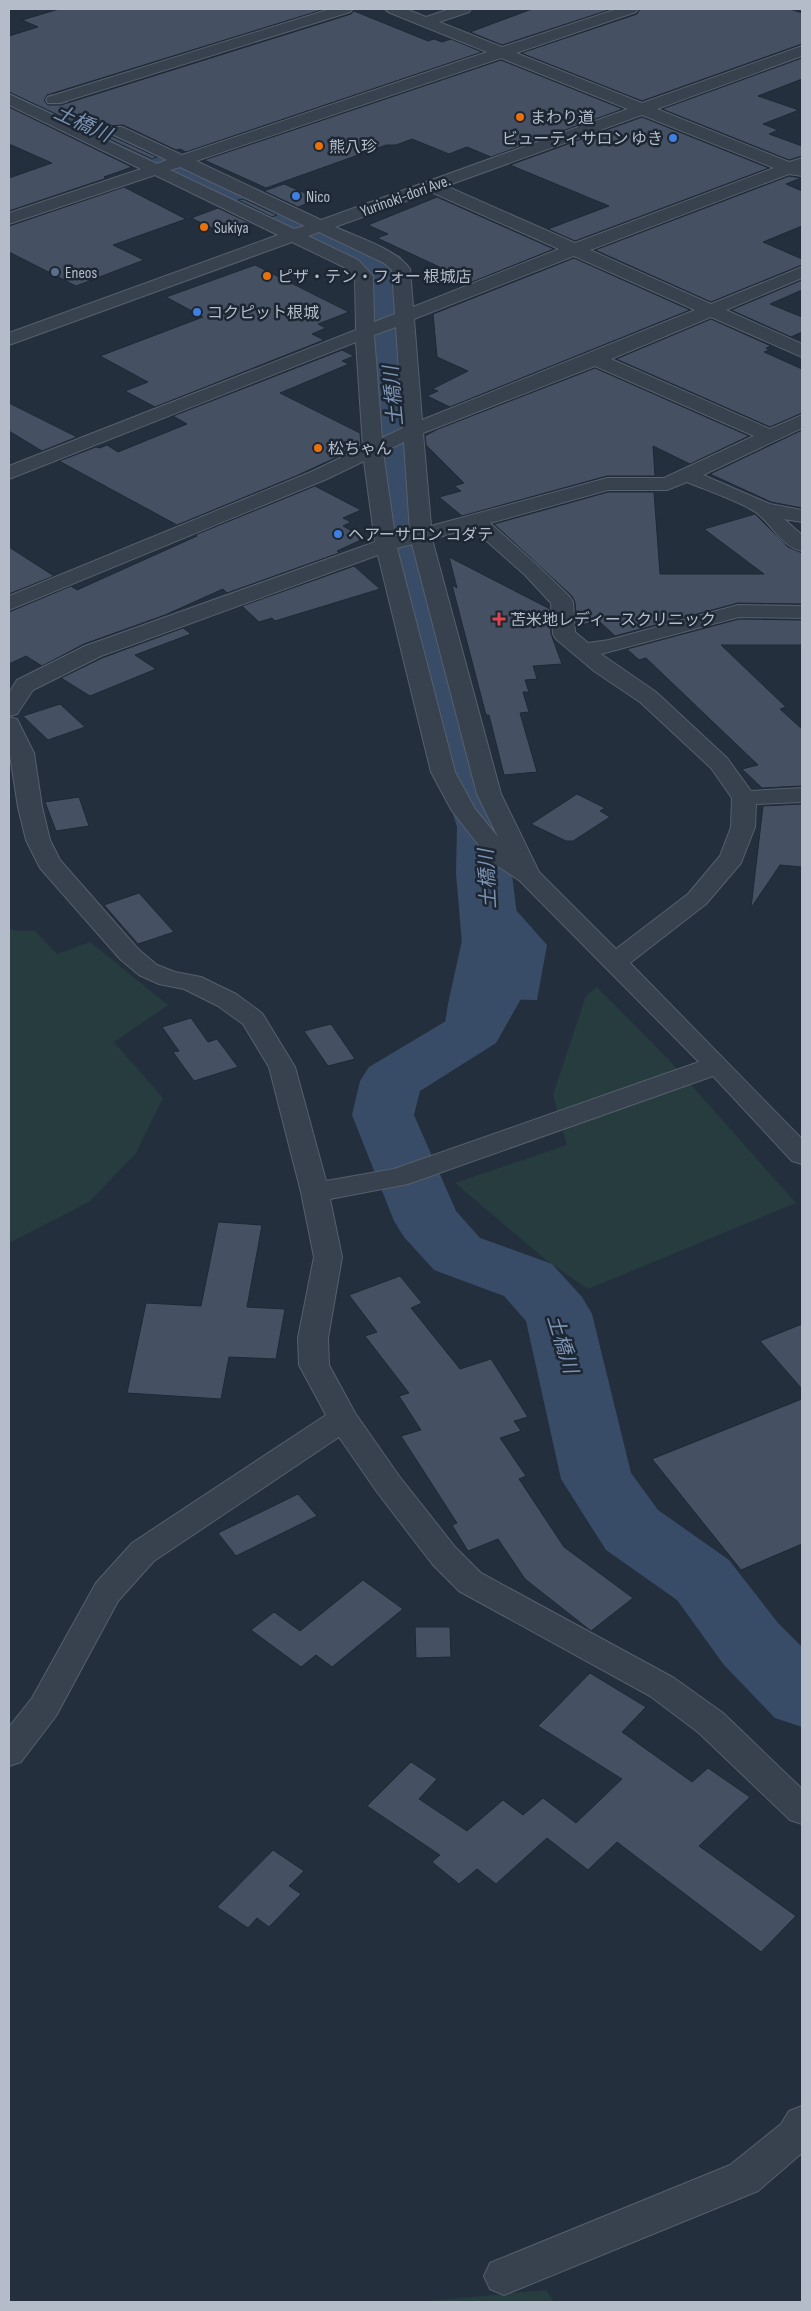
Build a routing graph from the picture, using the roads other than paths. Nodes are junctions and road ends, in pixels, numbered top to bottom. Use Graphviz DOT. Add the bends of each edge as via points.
graph roads {
  1 [pos="345,9"];
  2 [pos="393,9"];
  3 [pos="464,9"];
  4 [pos="631,9"];
  5 [pos="425,22"];
  6 [pos="801,43"];
  7 [pos="503,52"];
  8 [pos="13,91"];
  9 [pos="54,100"];
  10 [pos="627,102"];
  11 [pos="645,109"];
  12 [pos="181,160"];
  13 [pos="798,168"];
  14 [pos="155,169"];
  15 [pos="432,186"];
  16 [pos="9,220"];
  17 [pos="313,223"];
  18 [pos="287,233"];
  19 [pos="576,249"];
  20 [pos="802,272"];
  21 [pos="712,311"];
  22 [pos="405,317"];
  23 [pos="9,324"];
  24 [pos="365,333"];
  25 [pos="9,340"];
  26 [pos="802,351"];
  27 [pos="595,359"];
  28 [pos="802,421"];
  29 [pos="414,430"];
  30 [pos="770,436"];
  31 [pos="373,452"];
  32 [pos="9,473"];
  33 [pos="687,475"];
  34 [pos="765,509"];
  35 [pos="802,516"];
  36 [pos="475,520"];
  37 [pos="421,535"];
  38 [pos="386,545"];
  39 [pos="802,545"];
  40 [pos="9,604"];
  41 [pos="802,612"];
  42 [pos="582,650"];
  43 [pos="17,680"];
  44 [pos="9,709"];
  45 [pos="9,724"];
  46 [pos="802,795"];
  47 [pos="744,798"];
  48 [pos="529,876"];
  49 [pos="615,962"];
  50 [pos="717,1065"];
  51 [pos="802,1155"];
  52 [pos="315,1192"];
  53 [pos="343,1419"];
  54 [pos="9,1752"];
  55 [pos="802,1810"];
  56 [pos="800,2135"];
  57 [pos="504,2276"];
  1 -- 9 [label="street"];
  2 -- 5 [label="street"];
  3 -- 5 [label="street"];
  4 -- 7 [label="street"];
  5 -- 7 [label="street"];
  6 -- 10 [label="street, Yurinoki-dori Ave."];
  6 -- 11 [label="street, Yurinoki-dori Ave."];
  7 -- 10 [label="street"];
  7 -- 12 [label="street"];
  8 -- 9 [label="street"];
  8 -- 14 [label="street"];
  9 -- 12 [label="street"];
  10 -- 11 [label="street"];
  10 -- 17 [label="street, Yurinoki-dori Ave."];
  11 -- 13 [label="street"];
  11 -- 15 [label="street, Yurinoki-dori Ave."];
  12 -- 14 [label="street"];
  12 -- 17 [label="street"];
  13 -- 19 [label="street"];
  14 -- 16 [label="street"];
  14 -- 18 [label="street"];
  15 -- 17 [label="street, Yurinoki-dori Ave."];
  15 -- 19 [label="street"];
  17 -- 18 [label="street, Yurinoki-dori Ave."];
  17 -- 22 [label="street" via="390,259 401,269"];
  18 -- 23 [label="street, Yurinoki-dori Ave."];
  18 -- 24 [label="street" via="352,264 364,276"];
  18 -- 25 [label="street, Yurinoki-dori Ave."];
  19 -- 21 [label="street"];
  19 -- 22 [label="street"];
  20 -- 21 [label="street"];
  21 -- 26 [label="street"];
  21 -- 27 [label="street"];
  22 -- 24 [label="street"];
  22 -- 29 [label="street"];
  24 -- 31 [label="street"];
  24 -- 32 [label="street"];
  27 -- 29 [label="street"];
  27 -- 30 [label="street"];
  28 -- 30 [label="street"];
  29 -- 31 [label="street"];
  29 -- 37 [label="street"];
  30 -- 33 [label="street"];
  31 -- 38 [label="street"];
  31 -- 40 [label="street"];
  33 -- 34 [label="street"];
  33 -- 36 [label="street" via="667,484 608,484"];
  34 -- 35 [label="street"];
  34 -- 39 [label="street"];
  36 -- 37 [label="street"];
  36 -- 42 [label="street" via="562,602 564,634"];
  37 -- 38 [label="street"];
  37 -- 48 [label="street" via="489,794"];
  38 -- 43 [label="street"];
  38 -- 48 [label="street" via="443,772 464,811 501,857"];
  41 -- 42 [label="street" via="738,611 610,646"];
  42 -- 47 [label="street" via="648,697 719,763"];
  43 -- 44 [label="street"];
  45 -- 52 [label="street" via="22,753 38,840 49,863 129,954 148,970 192,983 226,1000 253,1019 282,1067"];
  46 -- 47 [label="street"];
  47 -- 49 [label="street" via="743,827 732,858 697,899"];
  48 -- 49 [label="street"];
  49 -- 50 [label="street"];
  50 -- 51 [label="street"];
  50 -- 52 [label="street" via="398,1178"];
  52 -- 53 [label="street" via="328,1257 313,1338 314,1365"];
  53 -- 54 [label="street" via="143,1552 107,1592 44,1707"];
  53 -- 55 [label="street" via="444,1556 470,1582 662,1687 711,1723"];
  56 -- 57 [label="street" via="744,2178"];
}
